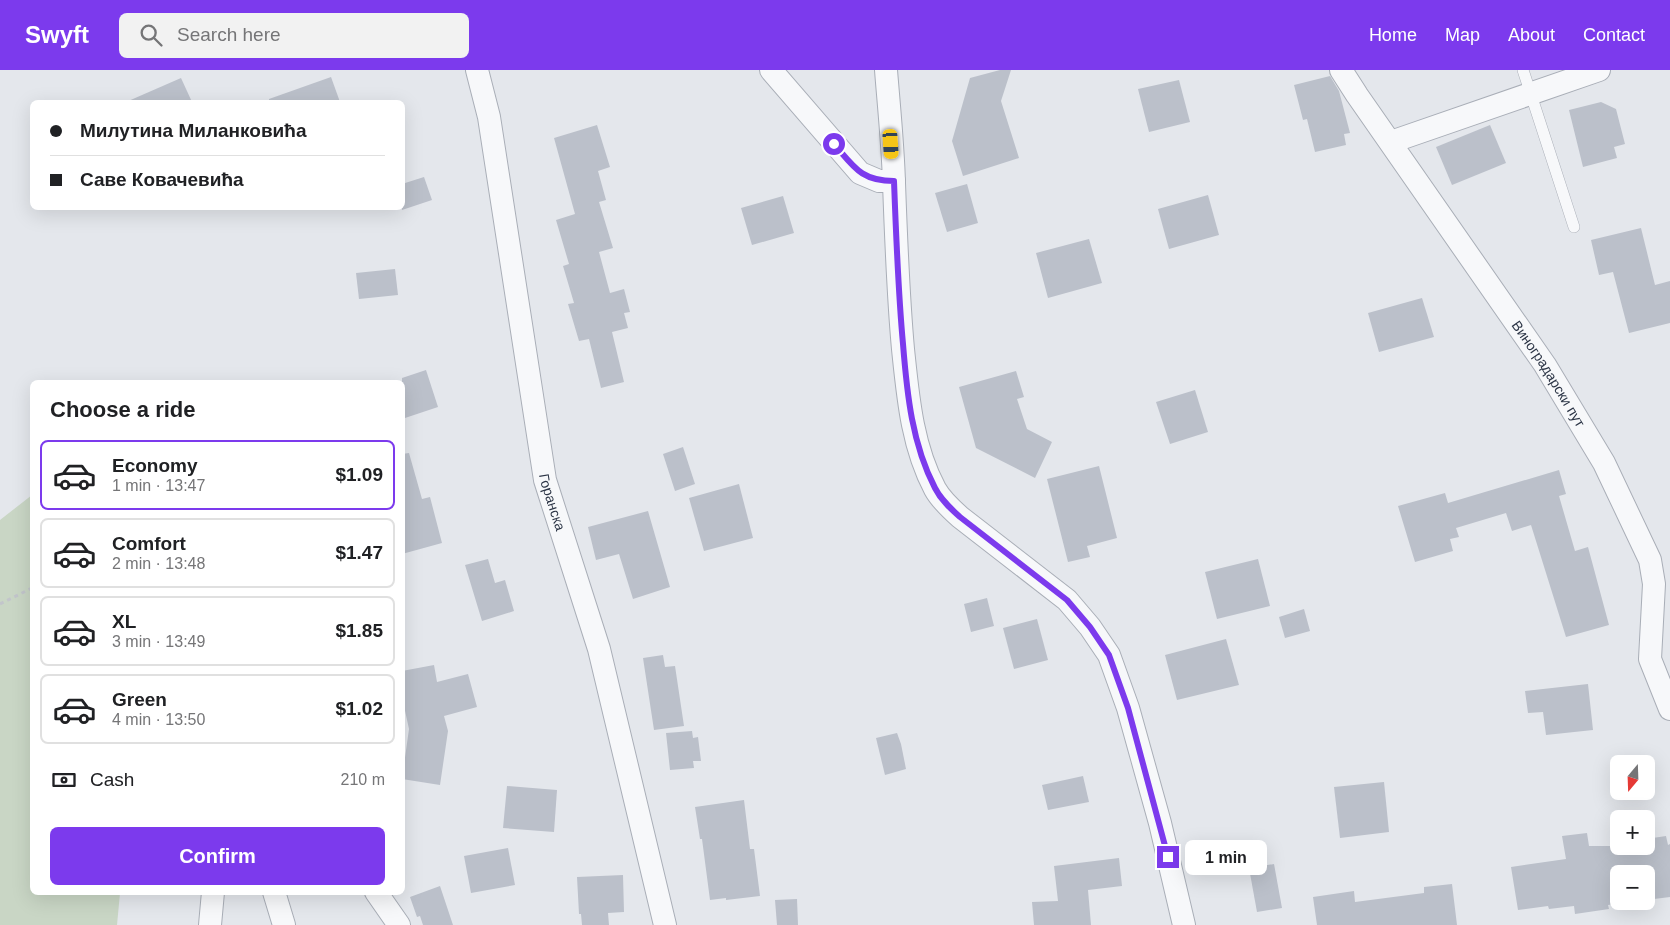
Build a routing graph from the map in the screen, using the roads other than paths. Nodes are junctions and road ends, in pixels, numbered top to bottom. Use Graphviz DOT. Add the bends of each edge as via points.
graph roads {
  1 [pos="477,70"];
  2 [pos="771,70"];
  3 [pos="886,70"];
  4 [pos="1342,70"];
  5 [pos="1523,70"];
  6 [pos="1599,70"];
  7 [pos="1530,95"];
  8 [pos="1391,142"];
  9 [pos="894,181"];
  10 [pos="1574,227"];
  11 [pos="1670,709"];
  12 [pos="213,895"];
  13 [pos="275,895"];
  14 [pos="378,895"];
  15 [pos="210,925"];
  16 [pos="284,925"];
  17 [pos="399,925"];
  18 [pos="665,925"];
  19 [pos="1184,925"];
  1 -- 18 [label="street, Горанска" via="489,117 545,480 600,649"];
  2 -- 9 [label="street" via="860,173 879,181"];
  3 -- 9 [label="street"];
  4 -- 8 [label="street, Виноградарски пут"];
  5 -- 7 [label="lane"];
  6 -- 7 [label="street"];
  7 -- 8 [label="street"];
  7 -- 10 [label="lane"];
  8 -- 11 [label="street, Виноградарски пут" via="1545,365 1604,463 1650,560 1654,584 1650,659"];
  9 -- 19 [label="street" via="897,288 907,387 920,451 935,489 946,503 975,530 1067,600 1109,655 1128,708"];
  12 -- 15 [label="street"];
  13 -- 16 [label="street"];
  14 -- 17 [label="street"];
}
